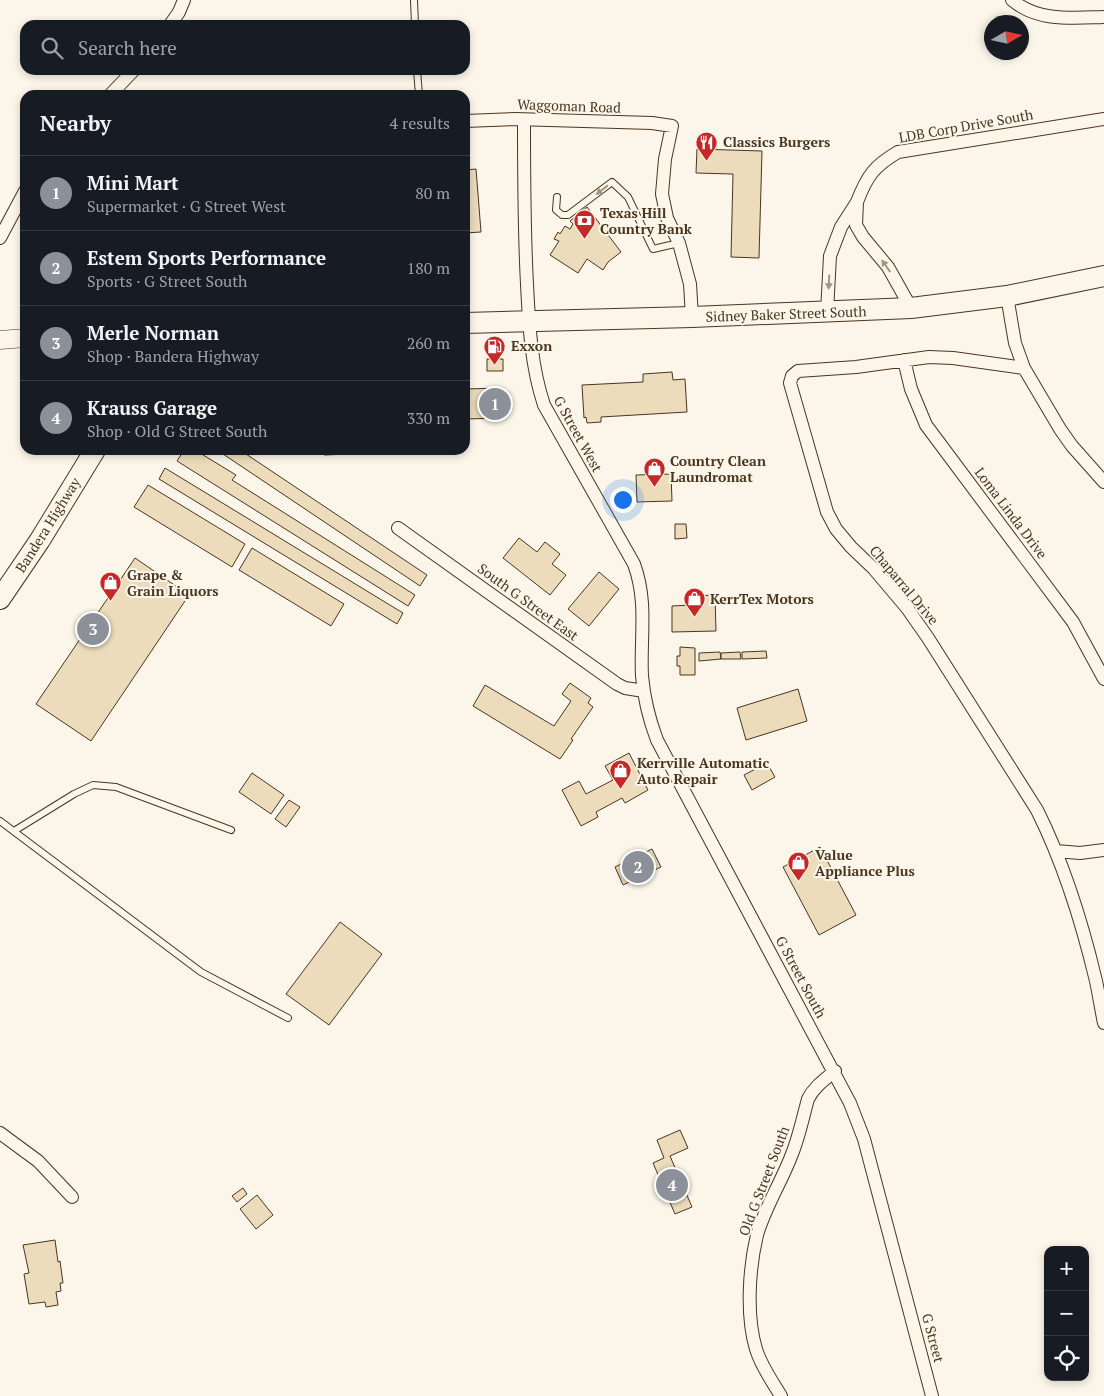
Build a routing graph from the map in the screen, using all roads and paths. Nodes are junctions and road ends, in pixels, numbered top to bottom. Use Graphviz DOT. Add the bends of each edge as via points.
graph roads {
  1 [pos="184,0"];
  2 [pos="414,0"];
  3 [pos="1012,0"];
  4 [pos="1104,17"];
  5 [pos="173,20"];
  6 [pos="415,20"];
  7 [pos="129,75"];
  8 [pos="417,75"];
  9 [pos="115,90"];
  10 [pos="419,90"];
  11 [pos="1104,119"];
  12 [pos="524,120"];
  13 [pos="470,121"];
  14 [pos="556,197"];
  15 [pos="20,200"];
  16 [pos="857,202"];
  17 [pos="0,238"];
  18 [pos="678,243"];
  19 [pos="1104,276"];
  20 [pos="1007,296"];
  21 [pos="911,308"];
  22 [pos="827,312"];
  23 [pos="692,317"];
  24 [pos="529,322"];
  25 [pos="470,323"];
  26 [pos="20,338"];
  27 [pos="0,340"];
  28 [pos="904,360"];
  29 [pos="1024,368"];
  30 [pos="91,455"];
  31 [pos="1101,476"];
  32 [pos="398,528"];
  33 [pos="0,599"];
  34 [pos="1104,679"];
  35 [pos="644,692"];
  36 [pos="0,821"];
  37 [pos="231,830"];
  38 [pos="14,832"];
  39 [pos="1104,850"];
  40 [pos="1056,851"];
  41 [pos="288,1018"];
  42 [pos="1104,1023"];
  43 [pos="835,1071"];
  44 [pos="0,1133"];
  45 [pos="72,1197"];
  46 [pos="904,1289"];
  47 [pos="781,1396"];
  48 [pos="932,1396"];
  1 -- 5 [label="street"];
  2 -- 6 [label="lane"];
  3 -- 4 [label="street" via="1029,11 1054,18"];
  7 -- 9 [label="street"];
  8 -- 10 [label="lane"];
  11 -- 16 [label="street, LDB Corp Drive South" via="898,152 876,167 865,181"];
  12 -- 13 [label="street, Waggoman Road"];
  12 -- 18 [label="street, Waggoman Road" via="672,126 662,194 667,218"];
  12 -- 24 [label="street, G Street West"];
  18 -- 14 [label="lane, one-way" via="653,249 628,197 612,182 568,215 556,210"];
  15 -- 17 [label="street"];
  21 -- 16 [label="street, LDB Corp Drive South, one-way" via="888,267 856,225"];
  16 -- 22 [label="street, LDB Corp Drive South, one-way" via="841,227 830,256"];
  18 -- 23 [label="street" via="690,284"];
  19 -- 20 [label="main road, Sidney Baker Street South"];
  20 -- 21 [label="main road, Sidney Baker Street South"];
  20 -- 29 [label="street" via="1015,344"];
  21 -- 22 [label="main road, Sidney Baker Street South"];
  22 -- 23 [label="main road, Sidney Baker Street South"];
  23 -- 24 [label="main road, Sidney Baker Street South"];
  24 -- 25 [label="main road, Sidney Baker Street South"];
  24 -- 35 [label="street, G Street West" via="536,379 544,405 638,575 643,603"];
  26 -- 27 [label="main road"];
  28 -- 29 [label="street, Chaparral Drive" via="953,358"];
  28 -- 34 [label="street, Loma Linda Drive" via="911,389 926,424 1073,622"];
  28 -- 40 [label="street, Chaparral Drive" via="798,371 792,376 791,390 827,512 836,529 907,608 928,638 1037,810"];
  29 -- 31 [label="street" via="1072,446"];
  30 -- 33 [label="main road, Bandera Highway"];
  32 -- 35 [label="street, South G Street East" via="617,684"];
  35 -- 43 [label="street, G Street South" via="657,740"];
  36 -- 38 [label="lane"];
  37 -- 38 [label="lane" via="116,786 93,785"];
  38 -- 41 [label="lane" via="201,972"];
  39 -- 40 [label="street" via="1080,854"];
  40 -- 42 [label="street, Chaparral Drive" via="1082,929"];
  43 -- 46 [label="street, G Street South" via="864,1139"];
  43 -- 47 [label="street, Old G Street South" via="812,1091 808,1099 792,1154 764,1216 754,1251 750,1291 751,1333 760,1359"];
  44 -- 45 [label="street" via="38,1161"];
  46 -- 48 [label="street, G Street"];
}
